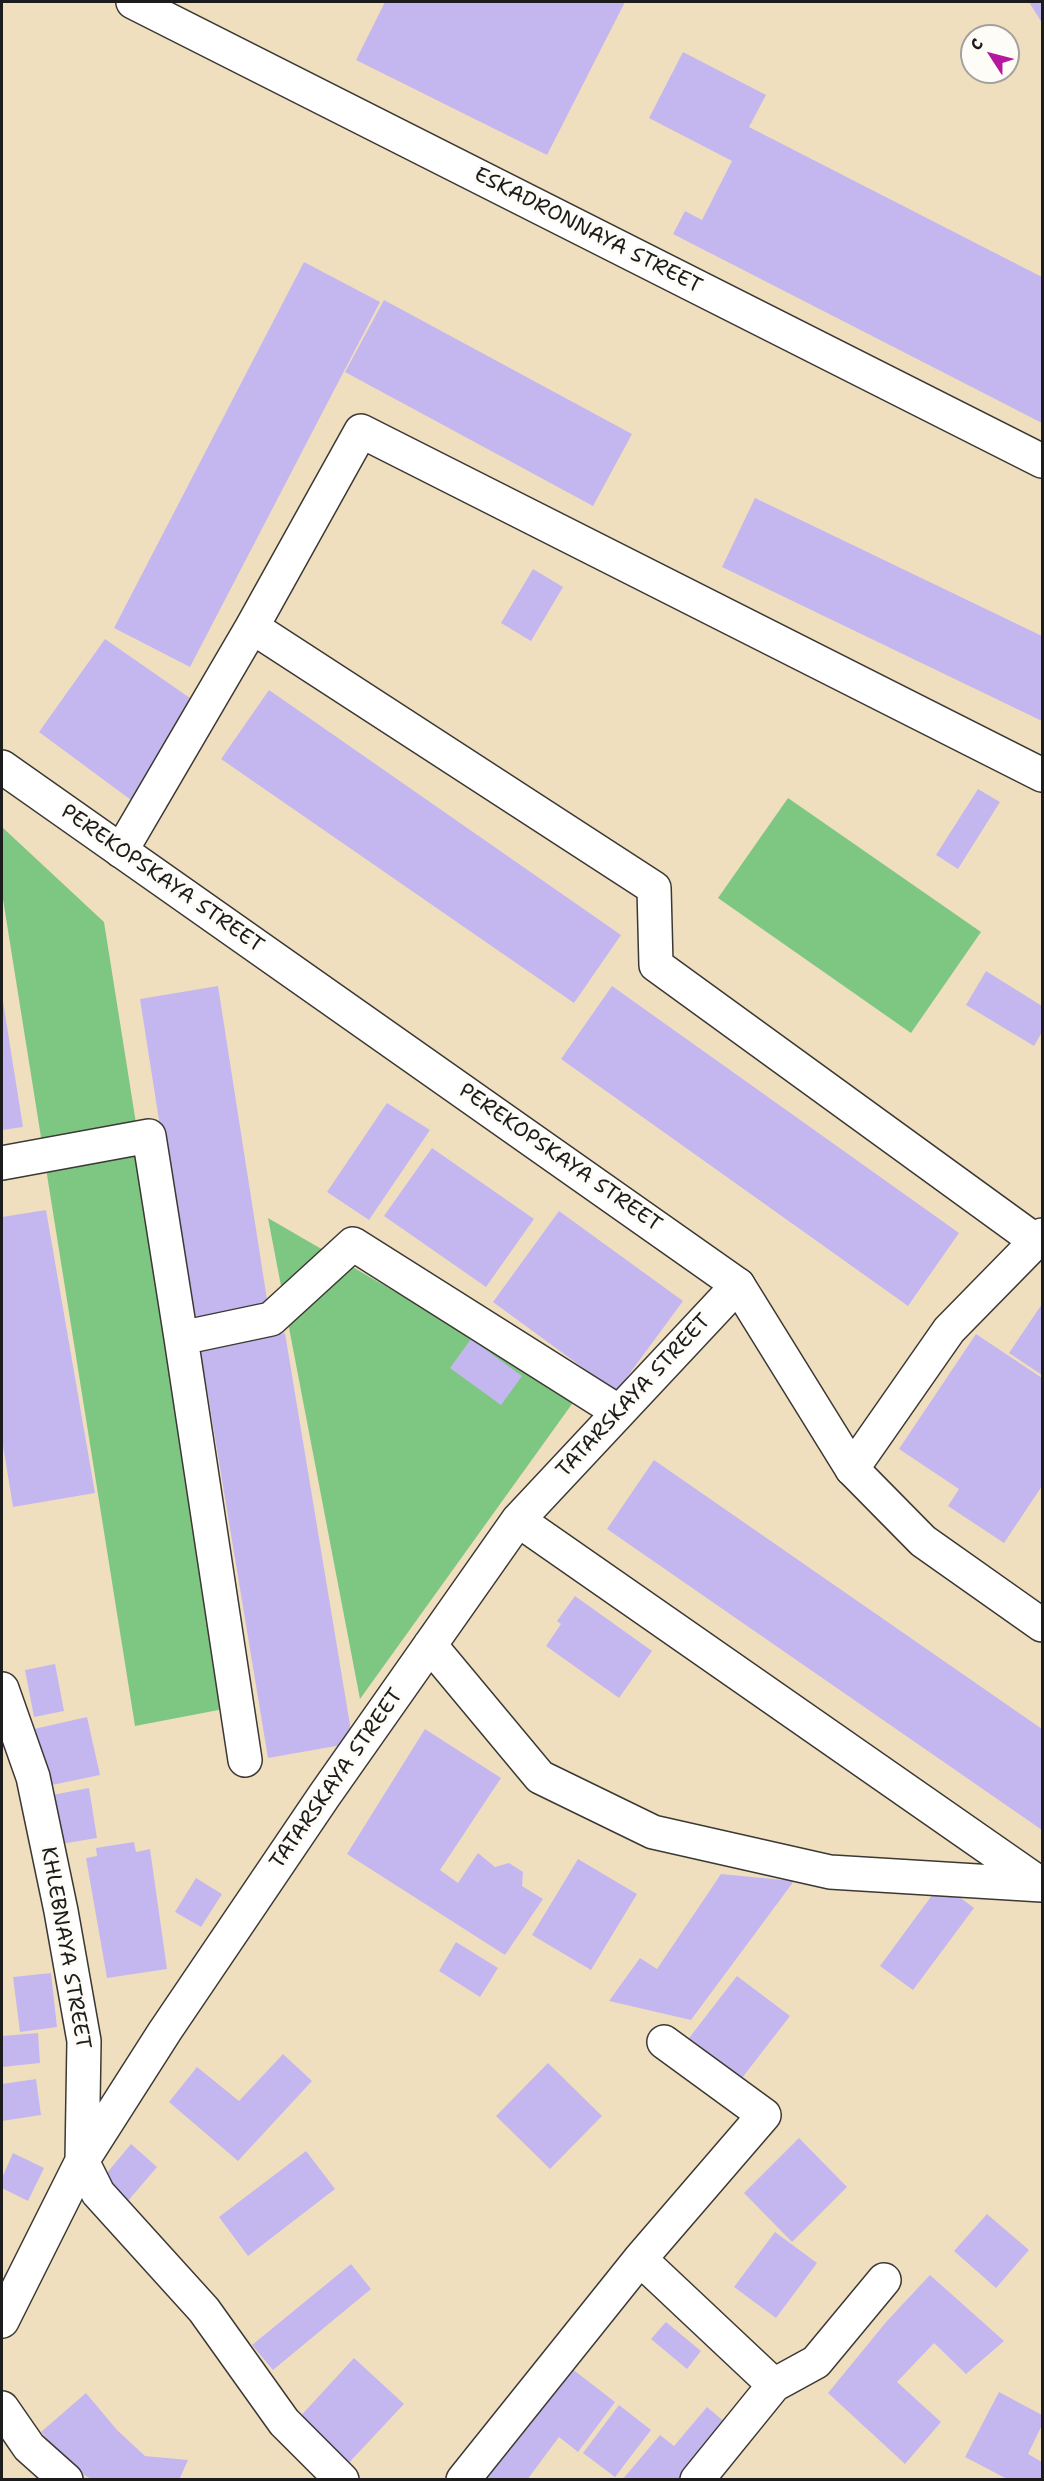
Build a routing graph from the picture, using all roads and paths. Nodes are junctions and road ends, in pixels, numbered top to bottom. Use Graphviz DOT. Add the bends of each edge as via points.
graph roads {
  1 [pos="133,2"];
  2 [pos="1042,461"];
  3 [pos="252,627"];
  4 [pos="2,767"];
  5 [pos="1042,775"];
  6 [pos="121,851"];
  7 [pos="2,1163"];
  8 [pos="1039,1238"];
  9 [pos="738,1285"];
  10 [pos="181,1338"];
  11 [pos="619,1412"];
  12 [pos="852,1469"];
  13 [pos="518,1520"];
  14 [pos="1042,1625"];
  15 [pos="430,1645"];
  16 [pos="2,1689"];
  17 [pos="244,1760"];
  18 [pos="1042,1885"];
  19 [pos="664,2043"];
  20 [pos="82,2161"];
  21 [pos="640,2259"];
  22 [pos="884,2280"];
  23 [pos="2,2321"];
  24 [pos="774,2385"];
  25 [pos="2,2408"];
  26 [pos="66,2480"];
  27 [pos="342,2480"];
  28 [pos="463,2480"];
  29 [pos="697,2480"];
  1 -- 2 [label="street, ESKADRONNAYA STREET"];
  3 -- 5 [label="street" via="361,431"];
  3 -- 6 [label="street"];
  3 -- 8 [label="street" via="654,888 656,965"];
  4 -- 6 [label="street, PEREKOPSKAYA STREET"];
  6 -- 9 [label="street, PEREKOPSKAYA STREET"];
  7 -- 10 [label="street" via="149,1136"];
  8 -- 12 [label="street" via="949,1330"];
  9 -- 11 [label="street, TATARSKAYA STREET"];
  9 -- 12 [label="street, PEREKOPSKAYA STREET"];
  10 -- 11 [label="street" via="271,1319 353,1244"];
  10 -- 17 [label="street"];
  11 -- 13 [label="street, TATARSKAYA STREET"];
  12 -- 14 [label="street, PEREKOPSKAYA STREET" via="923,1541"];
  13 -- 15 [label="street, TATARSKAYA STREET"];
  13 -- 18 [label="street"];
  15 -- 18 [label="street" via="540,1777 653,1832 830,1872"];
  15 -- 20 [label="street, TATARSKAYA STREET" via="165,2031"];
  16 -- 20 [label="street, KHLEBNAYA STREET" via="33,1778 62,1911 84,2041"];
  19 -- 21 [label="street" via="764,2115"];
  20 -- 23 [label="street, TATARSKAYA STREET"];
  20 -- 27 [label="street, KHLEBNAYA STREET" via="98,2193 204,2310 284,2422"];
  21 -- 24 [label="street"];
  21 -- 28 [label="street"];
  22 -- 24 [label="street" via="816,2362"];
  24 -- 29 [label="street"];
  25 -- 26 [label="street" via="29,2447"];
}
